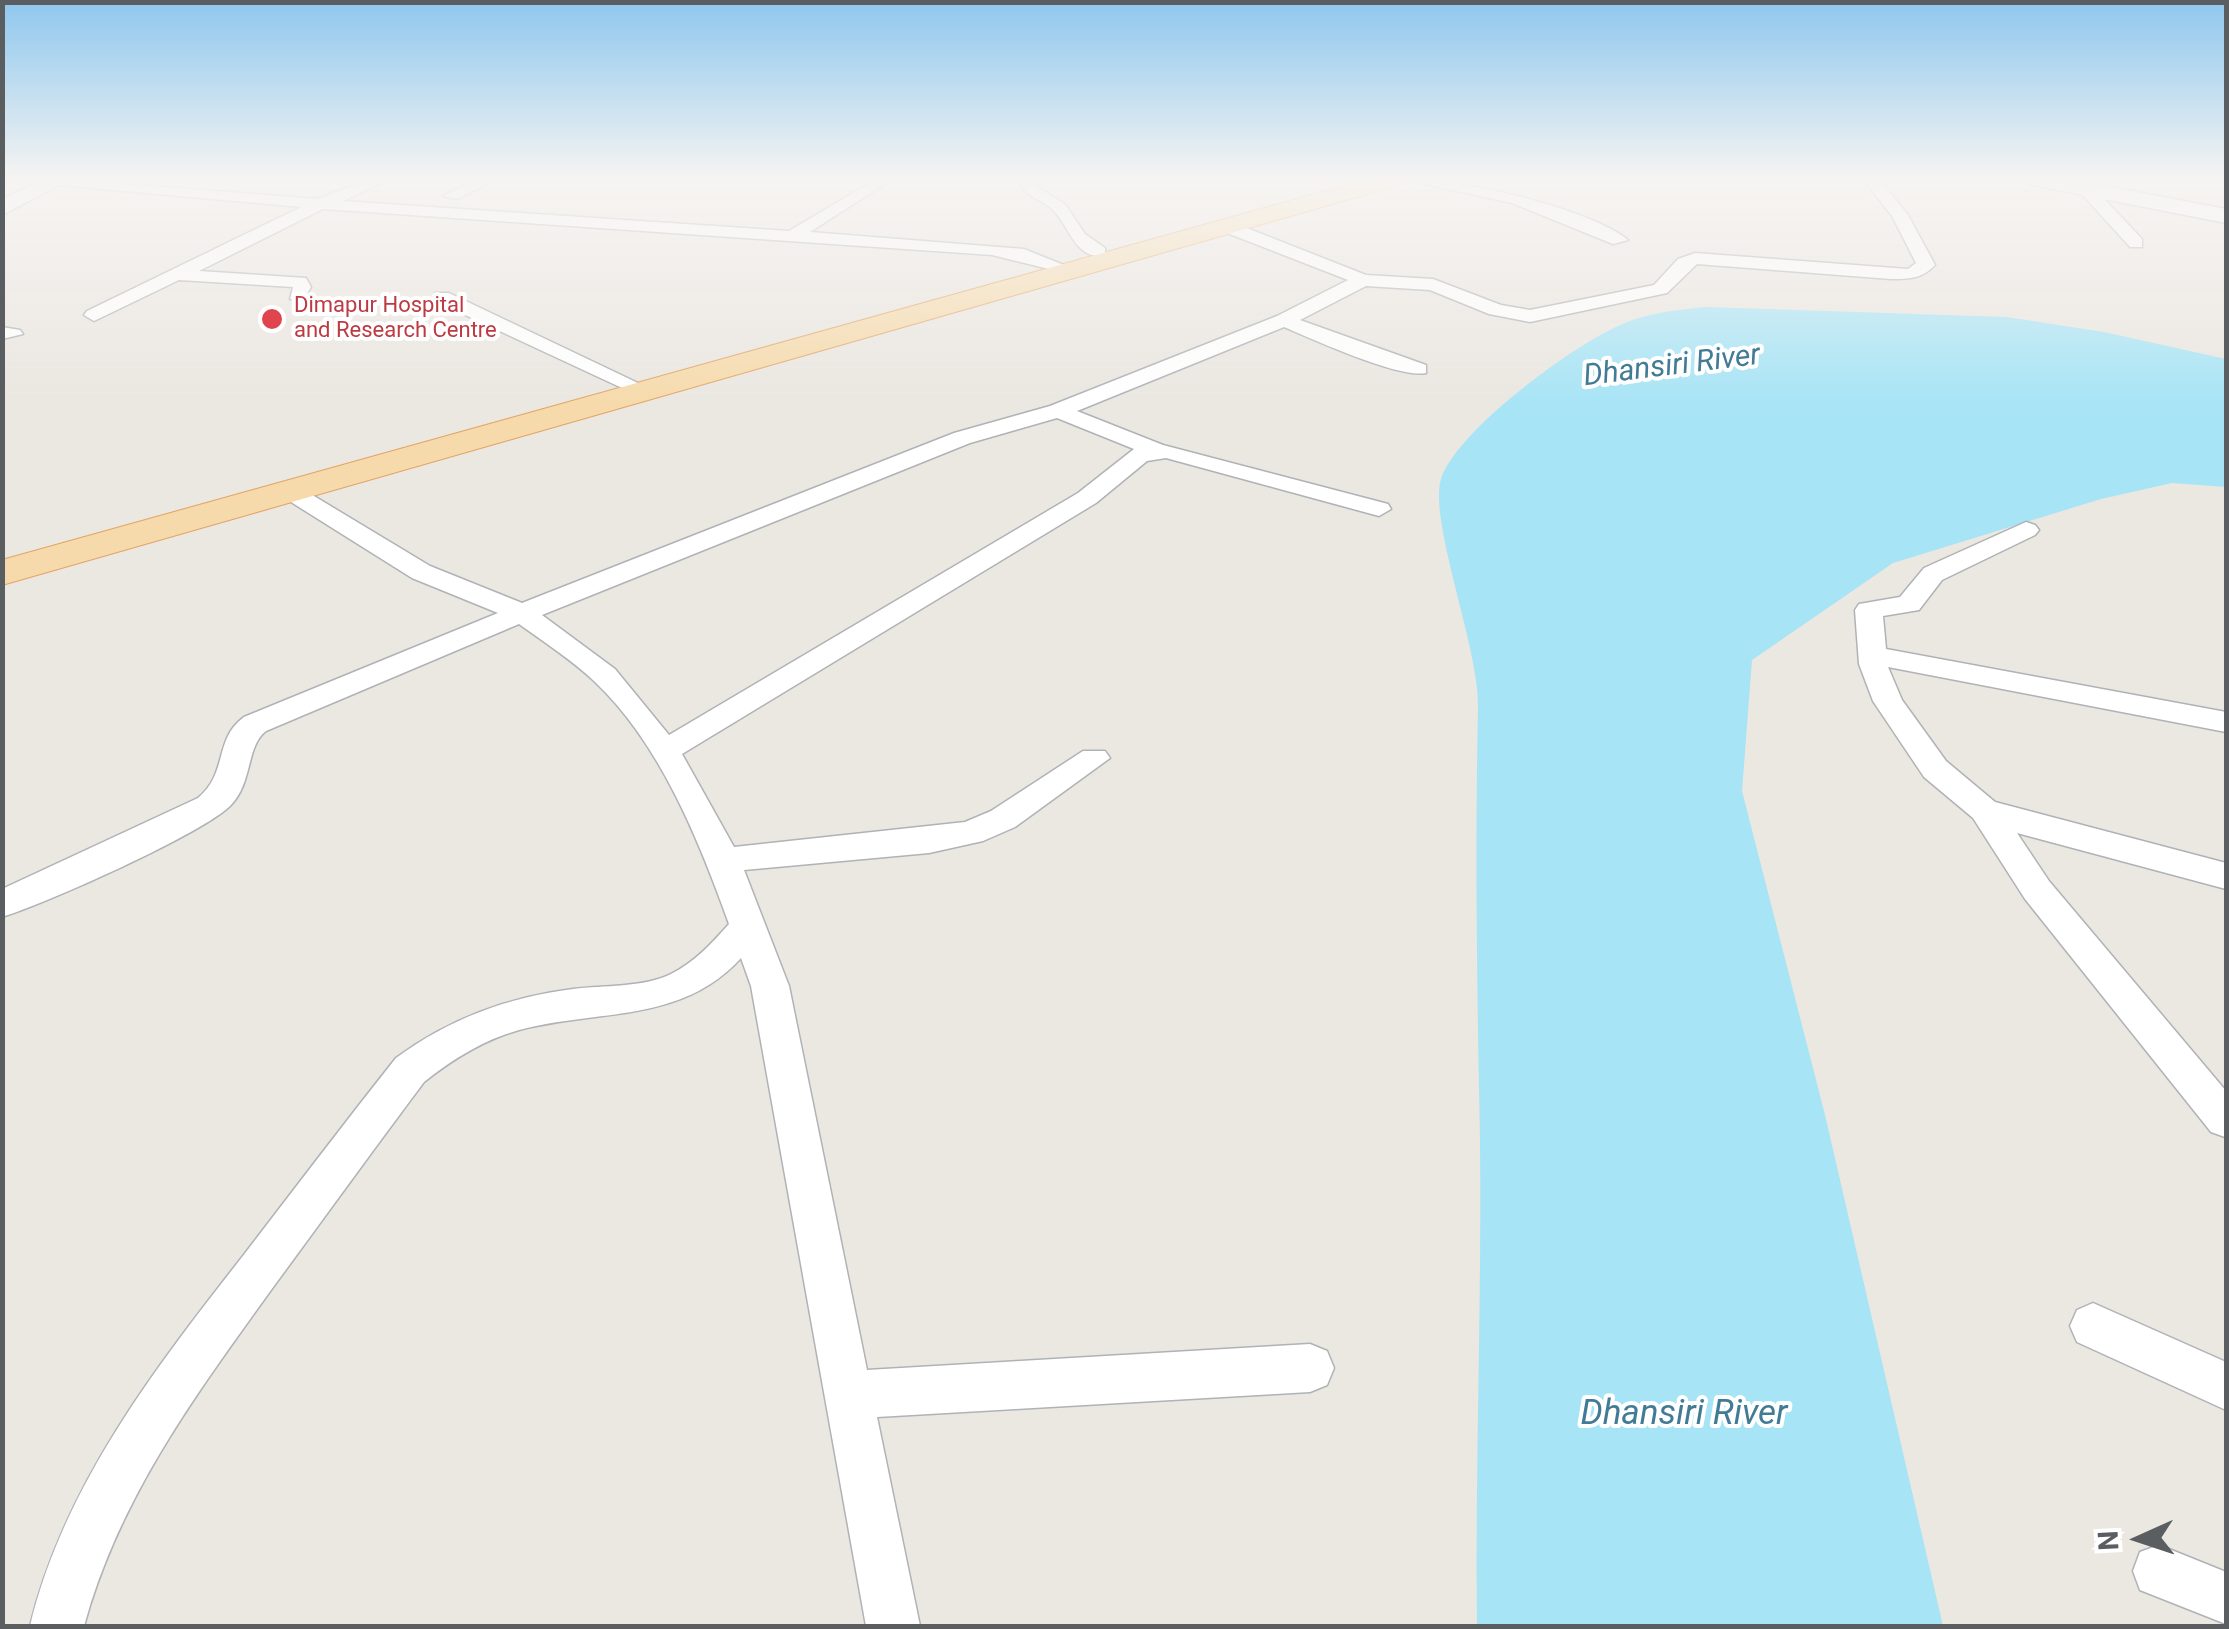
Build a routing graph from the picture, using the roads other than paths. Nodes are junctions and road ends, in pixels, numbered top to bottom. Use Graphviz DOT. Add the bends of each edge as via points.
graph roads {
  1 [pos="217,254"];
  2 [pos="1024,254"];
  3 [pos="1093,254"];
  4 [pos="1132,254"];
  5 [pos="1297,254"];
  6 [pos="1922,254"];
  7 [pos="1057,266"];
  8 [pos="176,274"];
  9 [pos="1363,280"];
  10 [pos="296,295"];
  11 [pos="442,297"];
  12 [pos="94,315"];
  13 [pos="1284,320"];
  14 [pos="1419,369"];
  15 [pos="629,384"];
  16 [pos="1058,411"];
  17 [pos="1156,450"];
  18 [pos="291,492"];
  19 [pos="1379,509"];
  20 [pos="2026,530"];
  21 [pos="2,558"];
  22 [pos="2,573"];
  23 [pos="522,614"];
  24 [pos="1872,655"];
  25 [pos="2226,722"];
  26 [pos="666,751"];
  27 [pos="1094,758"];
  28 [pos="1984,810"];
  29 [pos="723,860"];
  30 [pos="2226,876"];
  31 [pos="2,904"];
  32 [pos="748,927"];
  33 [pos="2225,1119"];
  34 [pos="2093,1326"];
  35 [pos="1310,1368"];
  36 [pos="2226,1386"];
  37 [pos="848,1395"];
  38 [pos="2158,1572"];
  39 [pos="2226,1598"];
  40 [pos="57,1626"];
  41 [pos="893,1626"];
  1 -- 8 [label="street"];
  2 -- 7 [label="street"];
  3 -- 7 [label="main road"];
  4 -- 18 [label="main road"];
  5 -- 9 [label="street"];
  6 -- 9 [label="street" via="1926,264 1920,270 1890,274 1695,258 1660,289 1530,316 1433,285"];
  7 -- 15 [label="main road"];
  8 -- 10 [label="street" via="299,282"];
  8 -- 12 [label="street"];
  9 -- 13 [label="street"];
  11 -- 15 [label="street"];
  13 -- 14 [label="street"];
  13 -- 16 [label="street"];
  15 -- 21 [label="main road"];
  16 -- 17 [label="street"];
  16 -- 23 [label="street" via="962,438"];
  17 -- 19 [label="street"];
  17 -- 26 [label="street"];
  18 -- 22 [label="main road"];
  18 -- 23 [label="street" via="421,572"];
  20 -- 24 [label="street" via="1933,574 1909,604 1874,606 1868,615"];
  23 -- 26 [label="street" via="605,675"];
  23 -- 31 [label="street" via="255,724 236,743 234,778 200,814"];
  24 -- 25 [label="street"];
  24 -- 28 [label="street" via="1888,700 1935,769"];
  26 -- 29 [label="street"];
  27 -- 29 [label="street" via="1004,819 970,833"];
  28 -- 30 [label="street"];
  28 -- 33 [label="street" via="2021,869"];
  29 -- 32 [label="street"];
  32 -- 37 [label="street" via="770,986"];
  32 -- 40 [label="street" via="686,984 651,996 507,1015 442,1043 410,1070 201,1348 113,1479 81,1546"];
  34 -- 36 [label="street"];
  35 -- 37 [label="street"];
  37 -- 41 [label="street"];
  38 -- 39 [label="street"];
}
